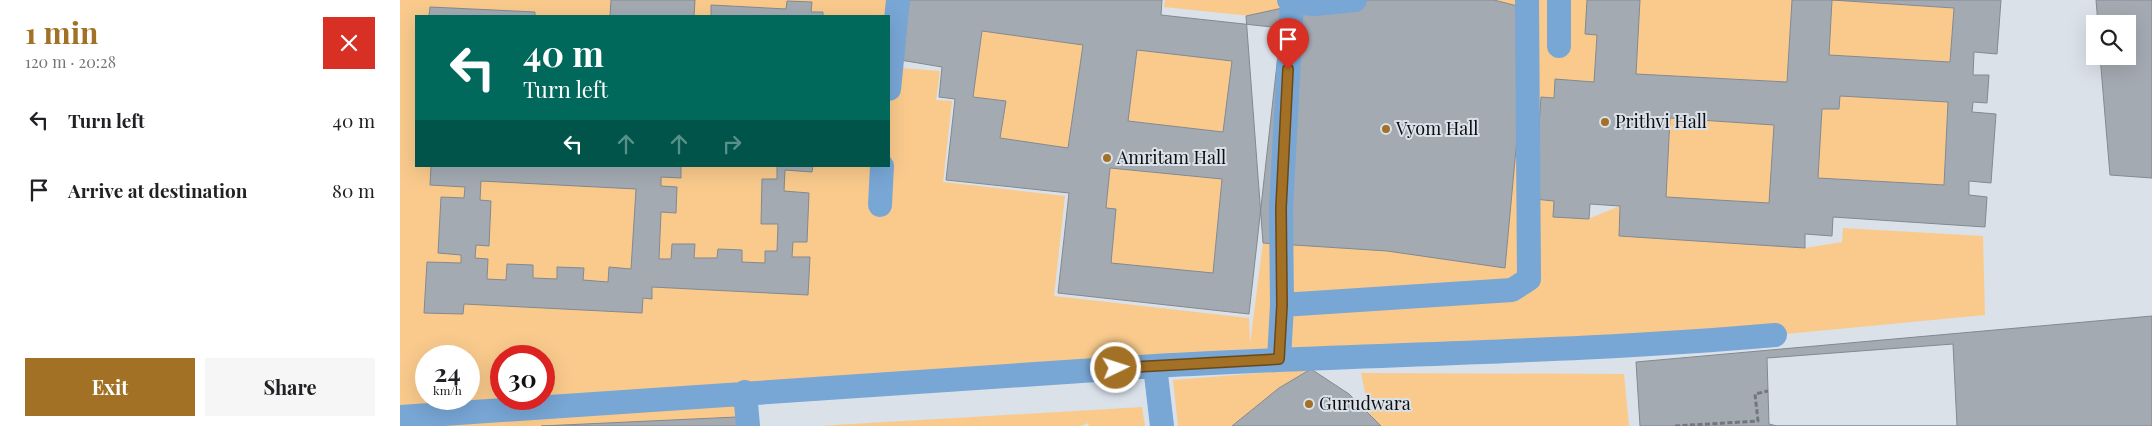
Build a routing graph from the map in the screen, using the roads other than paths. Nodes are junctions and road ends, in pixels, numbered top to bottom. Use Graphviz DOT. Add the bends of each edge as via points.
graph roads {
  1 [pos="898,0"];
  2 [pos="1355,0"];
  3 [pos="1527,0"];
  4 [pos="1558,0"];
  5 [pos="1290,1"];
  6 [pos="1560,46"];
  7 [pos="890,78"];
  8 [pos="882,167"];
  9 [pos="880,205"];
  10 [pos="1282,305"];
  11 [pos="1776,335"];
  12 [pos="1279,359"];
  13 [pos="1155,366"];
  14 [pos="746,392"];
  15 [pos="400,417"];
  16 [pos="748,426"];
  17 [pos="1162,426"];
  1 -- 7 [label="street"];
  2 -- 5 [label="street" via="1315,4"];
  3 -- 10 [label="street" via="1529,279 1512,290"];
  4 -- 6 [label="street"];
  5 -- 10 [label="street" via="1281,208"];
  8 -- 9 [label="street"];
  10 -- 12 [label="street"];
  11 -- 12 [label="street" via="1651,345"];
  12 -- 13 [label="street"];
  13 -- 14 [label="street"];
  13 -- 17 [label="street"];
  14 -- 15 [label="street"];
  14 -- 16 [label="street"];
}
